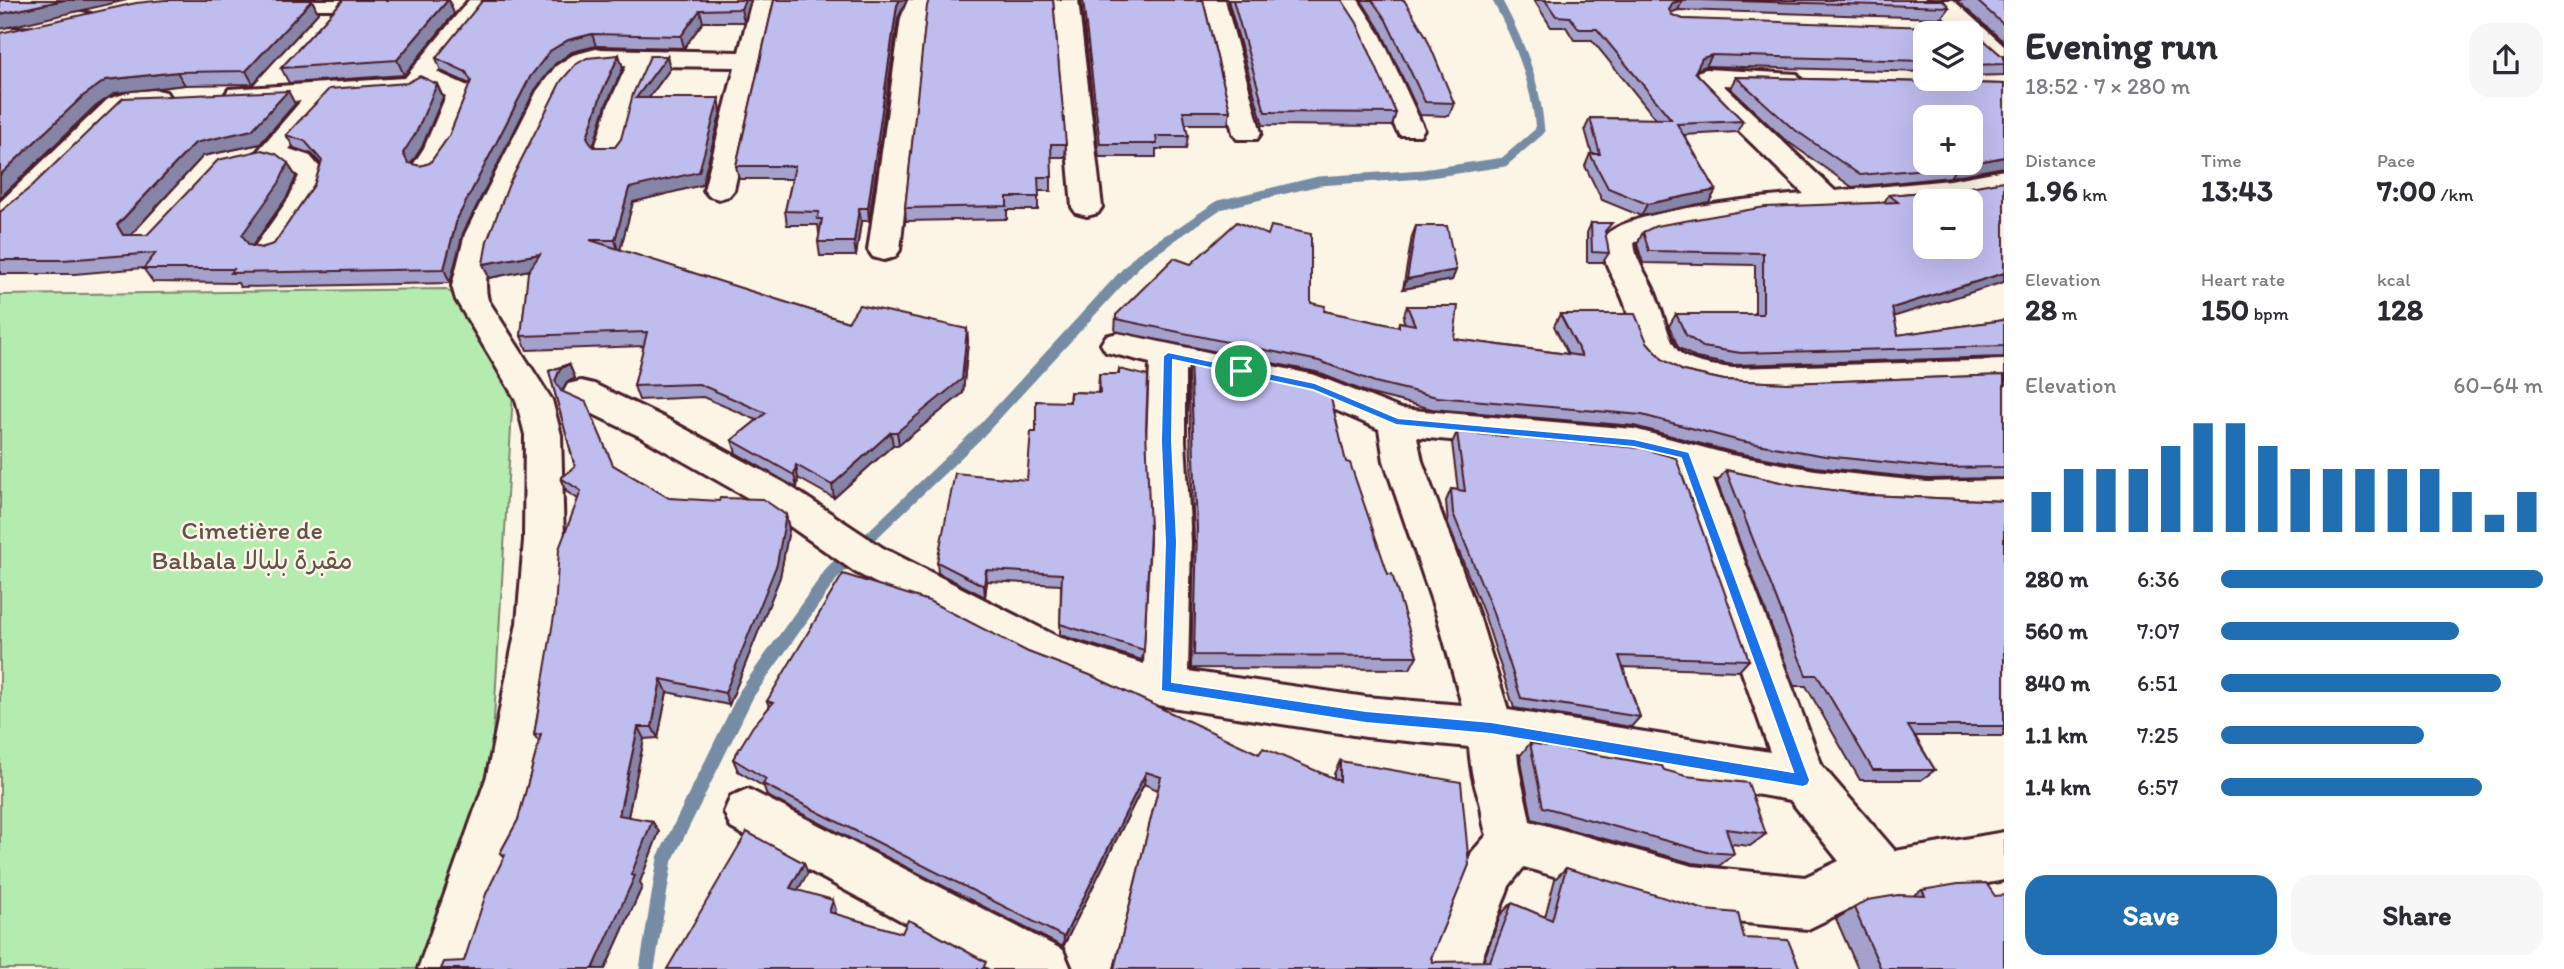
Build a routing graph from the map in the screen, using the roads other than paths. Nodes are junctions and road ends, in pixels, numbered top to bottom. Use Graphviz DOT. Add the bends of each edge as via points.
graph roads {
  1 [pos="764,0"];
  2 [pos="920,0"];
  3 [pos="1066,0"];
  4 [pos="1213,0"];
  5 [pos="1346,0"];
  6 [pos="1939,0"];
  7 [pos="489,1"];
  8 [pos="234,2"];
  9 [pos="345,2"];
  10 [pos="412,2"];
  11 [pos="453,2"];
  12 [pos="0,18"];
  13 [pos="1961,21"];
  14 [pos="326,23"];
  15 [pos="0,38"];
  16 [pos="1983,40"];
  17 [pos="643,57"];
  18 [pos="2004,59"];
  19 [pos="751,60"];
  20 [pos="280,74"];
  21 [pos="423,75"];
  22 [pos="1813,80"];
  23 [pos="326,93"];
  24 [pos="261,94"];
  25 [pos="1410,129"];
  26 [pos="1247,133"];
  27 [pos="608,151"];
  28 [pos="270,153"];
  29 [pos="239,159"];
  30 [pos="425,168"];
  31 [pos="2004,179"];
  32 [pos="719,190"];
  33 [pos="1829,201"];
  34 [pos="1087,207"];
  35 [pos="0,217"];
  36 [pos="269,249"];
  37 [pos="884,250"];
  38 [pos="1118,344"];
  39 [pos="1168,356"];
  40 [pos="2004,372"];
  41 [pos="581,393"];
  42 [pos="1396,422"];
  43 [pos="1685,455"];
  44 [pos="2004,495"];
  45 [pos="1165,687"];
  46 [pos="1491,728"];
  47 [pos="1803,780"];
  48 [pos="748,812"];
  49 [pos="1514,840"];
  50 [pos="2004,856"];
  51 [pos="1883,875"];
  52 [pos="1033,966"];
  53 [pos="444,969"];
  54 [pos="1451,969"];
  1 -- 19 [label="street"];
  2 -- 37 [label="street" via="913,18"];
  3 -- 34 [label="street"];
  4 -- 26 [label="street"];
  5 -- 25 [label="street" via="1368,34"];
  6 -- 13 [label="street"];
  7 -- 11 [label="street"];
  7 -- 21 [label="street"];
  8 -- 9 [label="street"];
  9 -- 10 [label="street"];
  9 -- 14 [label="street"];
  12 -- 15 [label="street" via="93,17"];
  16 -- 18 [label="street"];
  17 -- 19 [label="street"];
  17 -- 27 [label="street" via="621,106"];
  17 -- 53 [label="street" via="582,60 556,81 481,234 468,286 472,300 534,400 543,435 544,540 538,624 511,776"];
  19 -- 32 [label="street"];
  20 -- 24 [label="street"];
  21 -- 23 [label="street" via="413,85"];
  21 -- 30 [label="street" via="461,93"];
  22 -- 33 [label="street" via="1706,77 1704,82"];
  23 -- 24 [label="street"];
  23 -- 28 [label="street"];
  24 -- 35 [label="street" via="134,99 117,105"];
  28 -- 29 [label="street"];
  28 -- 36 [label="street" via="294,157 306,164 313,176 304,198"];
  31 -- 33 [label="street"];
  33 -- 40 [label="street" via="1757,207 1640,227 1619,238 1618,255 1638,291 1652,343 1665,359 1690,373 1731,380"];
  38 -- 39 [label="street"];
  39 -- 42 [label="street" via="1315,387"];
  39 -- 45 [label="street" via="1171,542"];
  41 -- 45 [label="street" via="771,493 855,551 1077,665"];
  42 -- 43 [label="street" via="1634,443"];
  42 -- 46 [label="street" via="1403,461"];
  43 -- 44 [label="street" via="1815,485 1928,497"];
  43 -- 47 [label="street"];
  45 -- 46 [label="street" via="1366,717"];
  46 -- 47 [label="street"];
  46 -- 49 [label="street" via="1496,785"];
  47 -- 51 [label="street"];
  48 -- 52 [label="street"];
  49 -- 51 [label="street" via="1692,892 1808,903 1843,885"];
  49 -- 54 [label="street" via="1490,870"];
  50 -- 51 [label="street"];
}
